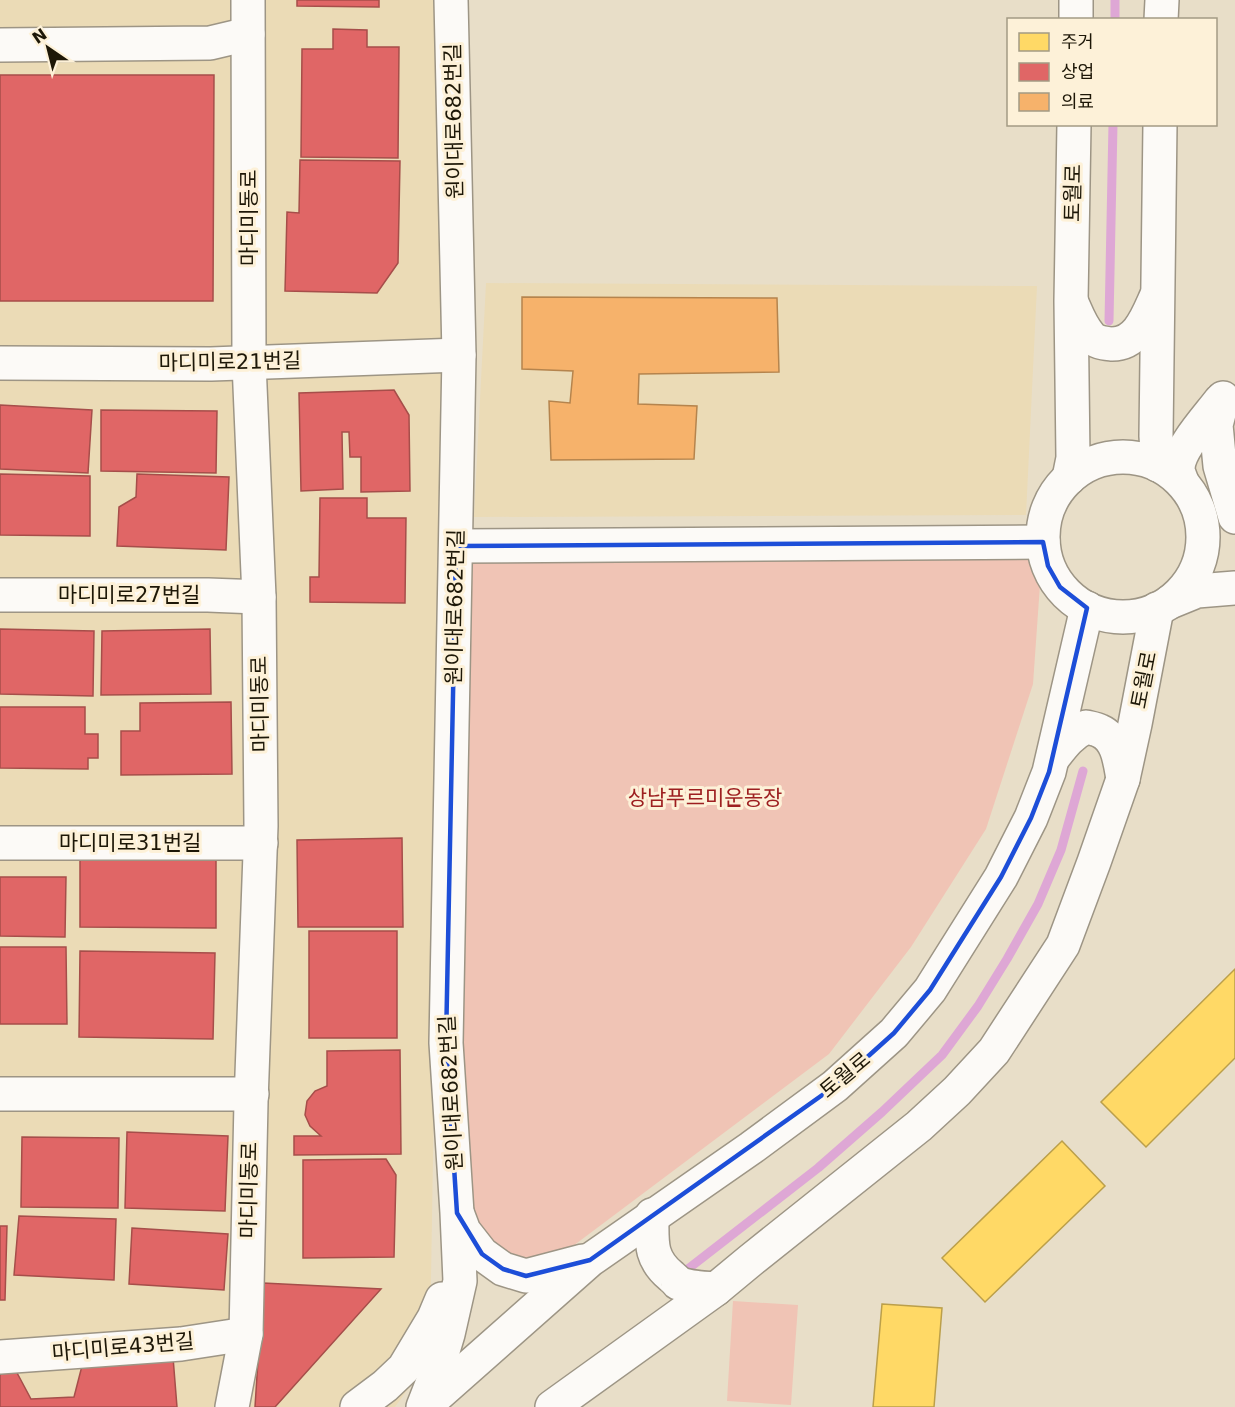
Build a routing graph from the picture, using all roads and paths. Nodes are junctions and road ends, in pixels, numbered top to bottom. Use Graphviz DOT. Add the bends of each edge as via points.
graph roads {
  1 [pos="248,0"];
  2 [pos="451,0"];
  3 [pos="1076,0"];
  4 [pos="1161,0"];
  5 [pos="1076,18"];
  6 [pos="1161,18"];
  7 [pos="248,34"];
  8 [pos="0,45"];
  9 [pos="1074,126"];
  10 [pos="1160,126"];
  11 [pos="1158,291"];
  12 [pos="1071,301"];
  13 [pos="459,355"];
  14 [pos="0,363"];
  15 [pos="249,363"];
  16 [pos="1157,387"];
  17 [pos="1229,389"];
  18 [pos="1170,474"];
  19 [pos="1070,478"];
  20 [pos="1201,514"];
  21 [pos="1235,518"];
  22 [pos="1235,538"];
  23 [pos="1043,542"];
  24 [pos="456,546"];
  25 [pos="1235,588"];
  26 [pos="0,595"];
  27 [pos="259,597"];
  28 [pos="1163,606"];
  29 [pos="1087,608"];
  30 [pos="1053,758"];
  31 [pos="1123,779"];
  32 [pos="0,843"];
  33 [pos="261,843"];
  34 [pos="0,1094"];
  35 [pos="252,1094"];
  36 [pos="457,1213"];
  37 [pos="652,1215"];
  38 [pos="459,1246"];
  39 [pos="590,1260"];
  40 [pos="716,1289"];
  41 [pos="246,1334"];
  42 [pos="0,1357"];
  43 [pos="232,1407"];
  44 [pos="357,1407"];
  45 [pos="424,1407"];
  46 [pos="552,1407"];
  1 -- 7 [label="street, 마디미동로"];
  2 -- 13 [label="street, 원이대로682번길"];
  3 -- 5 [label="street"];
  4 -- 6 [label="street"];
  7 -- 8 [label="street" via="210,43"];
  7 -- 15 [label="street, 마디미동로"];
  9 -- 12 [label="street, 토월로"];
  10 -- 11 [label="street"];
  11 -- 12 [label="street" via="1135,335 1117,344 1091,337"];
  11 -- 16 [label="street"];
  12 -- 19 [label="street, 토월로"];
  13 -- 15 [label="street, 마디미로21번길"];
  13 -- 24 [label="street, 원이대로682번길"];
  14 -- 15 [label="street, 마디미로21번길"];
  15 -- 27 [label="street, 마디미동로"];
  16 -- 17 [label="street" via="1174,405 1188,411 1203,409"];
  16 -- 18 [label="street" via="1156,436"];
  17 -- 18 [label="street" via="1180,455 1178,470"];
  17 -- 21 [label="street" via="1216,425 1220,466"];
  18 -- 19 [label="street" via="1147,459 1121,456 1096,461"];
  18 -- 20 [label="street" via="1190,490"];
  19 -- 23 [label="street" via="1056,493 1045,516"];
  20 -- 22 [label="street"];
  20 -- 28 [label="street" via="1204,540 1199,564 1187,586"];
  23 -- 24 [label="street"];
  23 -- 29 [label="street" via="1048,566 1060,587"];
  24 -- 36 [label="street, 원이대로682번길" via="447,1043"];
  25 -- 28 [label="street" via="1197,591"];
  26 -- 27 [label="street, 마디미로27번길"];
  27 -- 33 [label="street, 마디미동로"];
  28 -- 29 [label="street" via="1124,617"];
  28 -- 31 [label="street, 토월로"];
  29 -- 30 [label="street, 토월로"];
  30 -- 31 [label="street" via="1064,742 1086,727 1102,732 1113,742"];
  30 -- 37 [label="street, 토월로" via="1031,818 1001,877 930,990 894,1032 835,1086"];
  31 -- 40 [label="street, 토월로" via="1063,945 993,1051 919,1126"];
  32 -- 33 [label="street, 마디미로31번길"];
  33 -- 35 [label="street, 마디미동로"];
  34 -- 35 [label="street"];
  35 -- 41 [label="street, 마디미동로"];
  36 -- 38 [label="street, 원이대로682번길"];
  36 -- 39 [label="street" via="464,1231 482,1254 503,1269 526,1276"];
  37 -- 39 [label="street, 토월로"];
  37 -- 40 [label="street" via="654,1255 662,1269 678,1282"];
  38 -- 44 [label="street" via="435,1318 404,1368"];
  38 -- 45 [label="street, 원이대로682번길" via="460,1281"];
  39 -- 45 [label="street, 토월로"];
  40 -- 46 [label="street, 토월로"];
  41 -- 42 [label="street, 마디미로43번길" via="181,1344"];
  41 -- 43 [label="street, 마디미동로"];
}
